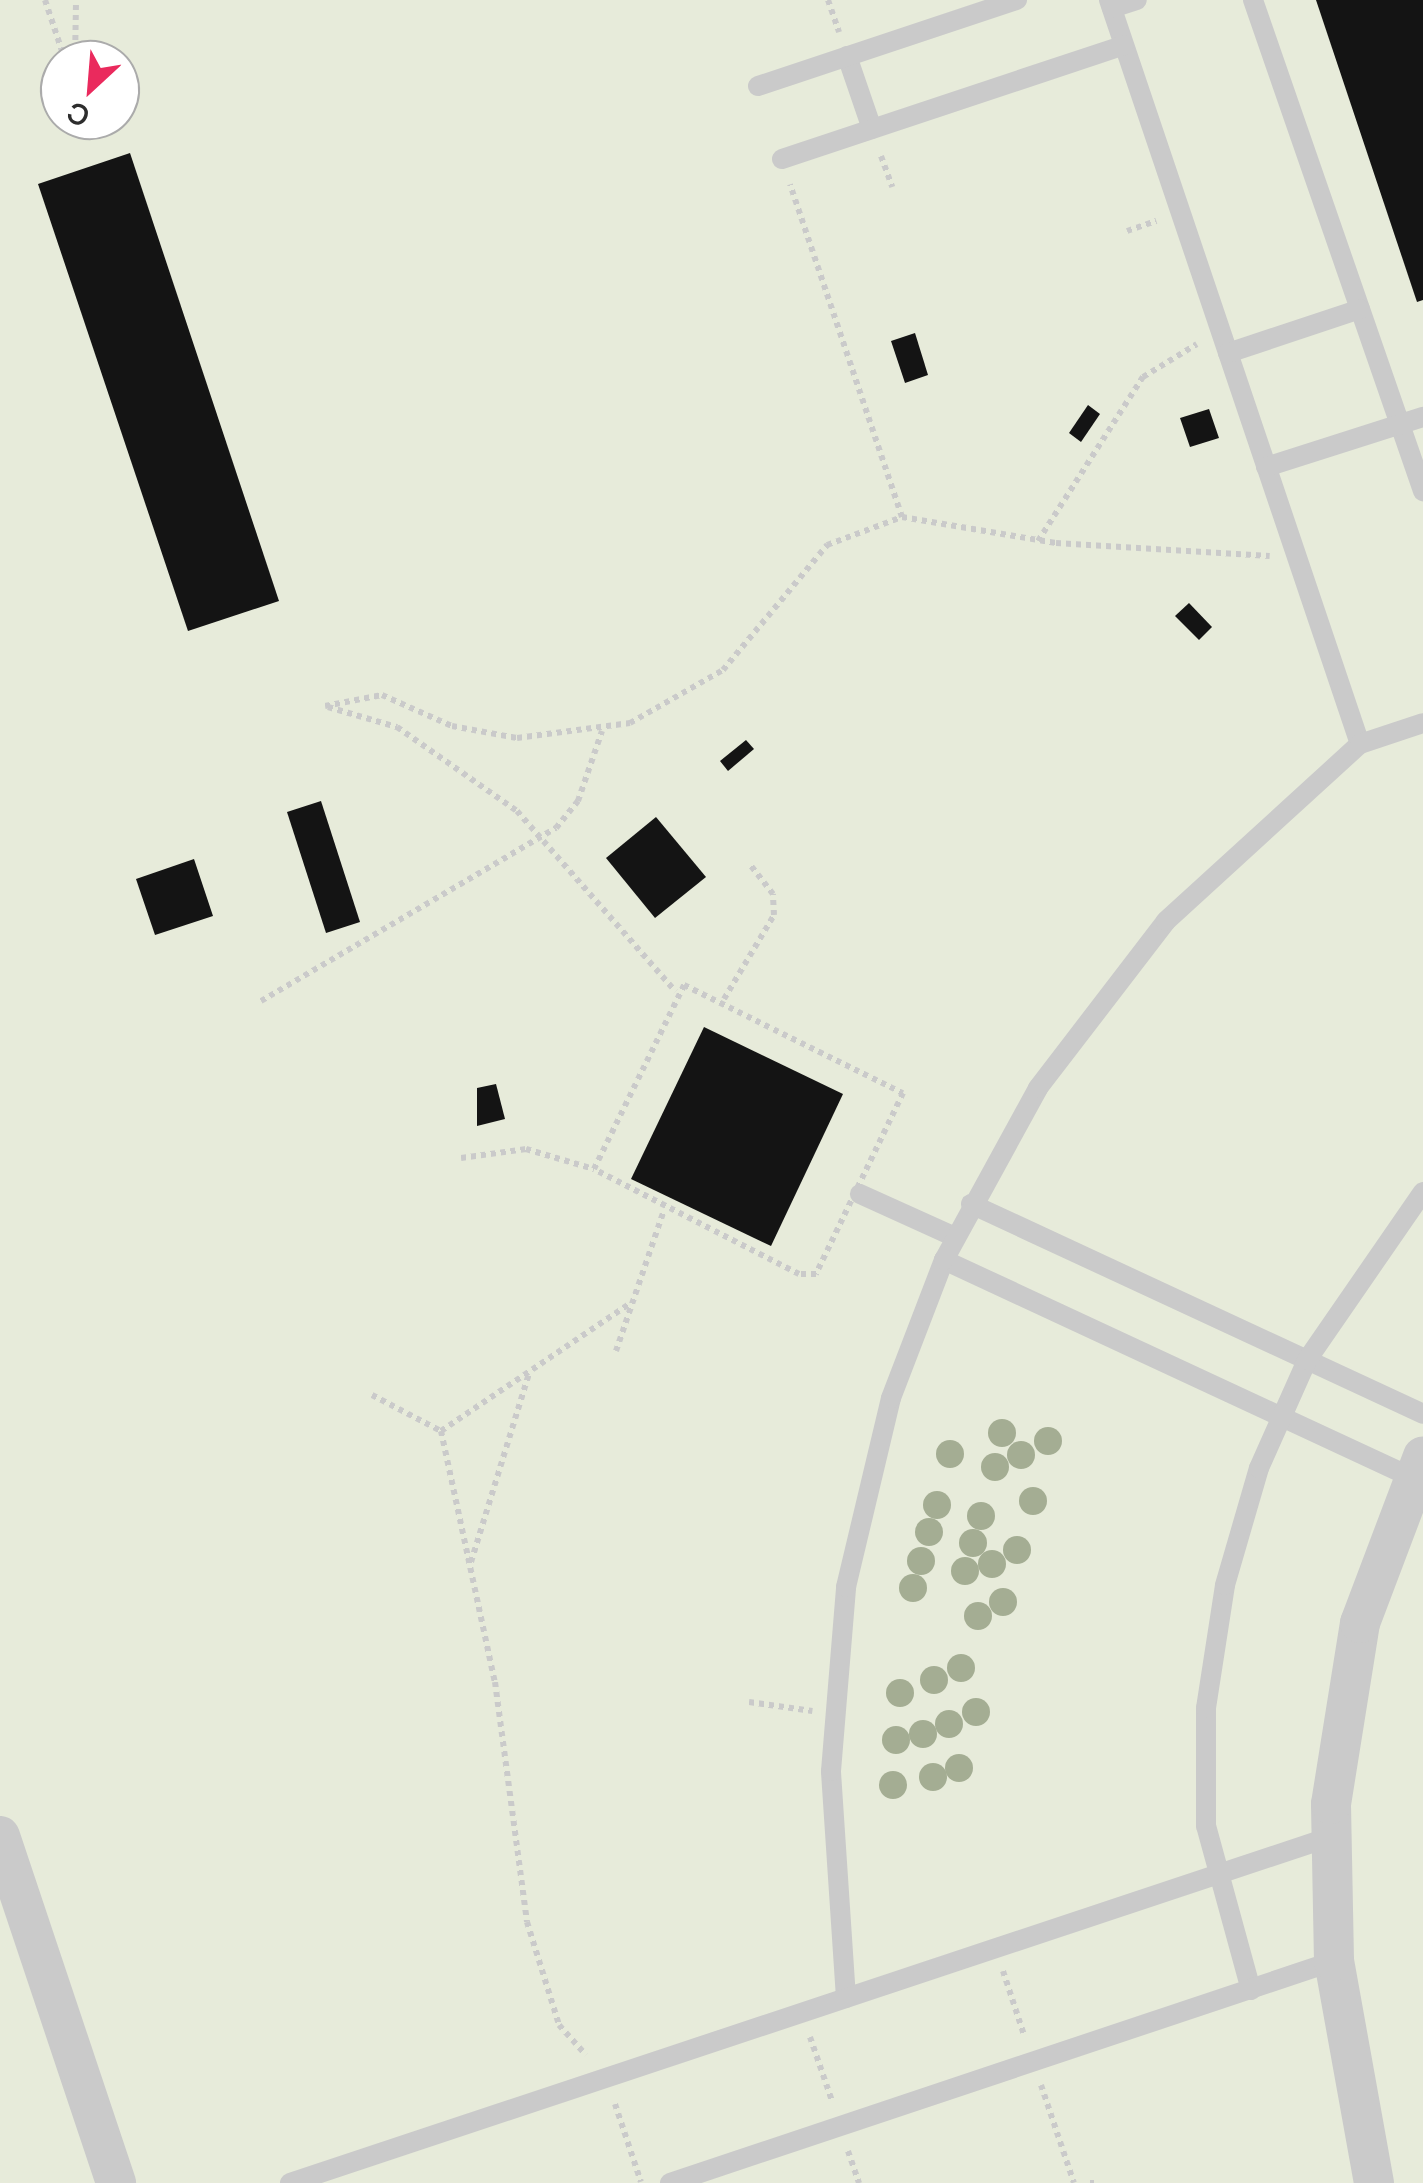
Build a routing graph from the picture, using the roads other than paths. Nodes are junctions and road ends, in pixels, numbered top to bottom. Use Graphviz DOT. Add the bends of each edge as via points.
graph roads {
  1 [pos="1016,0"];
  2 [pos="1137,0"];
  3 [pos="1253,0"];
  4 [pos="1111,4"];
  5 [pos="1124,45"];
  6 [pos="847,56"];
  7 [pos="758,86"];
  8 [pos="872,129"];
  9 [pos="782,159"];
  10 [pos="1360,310"];
  11 [pos="1225,344"];
  12 [pos="1423,416"];
  13 [pos="1400,424"];
  14 [pos="1266,467"];
  15 [pos="1423,491"];
  16 [pos="1423,723"];
  17 [pos="1360,744"];
  18 [pos="1423,1192"];
  19 [pos="860,1194"];
  20 [pos="971,1204"];
  21 [pos="954,1237"];
  22 [pos="944,1260"];
  23 [pos="1307,1360"];
  24 [pos="1423,1414"];
  25 [pos="1280,1417"];
  26 [pos="1418,1467"];
  27 [pos="0,1836"];
  28 [pos="1330,1837"];
  29 [pos="1212,1876"];
  30 [pos="1334,1960"];
  31 [pos="1250,1990"];
  32 [pos="846,1998"];
  33 [pos="116,2183"];
  34 [pos="290,2183"];
  35 [pos="670,2183"];
  36 [pos="1374,2183"];
  1 -- 6 [label="lane"];
  2 -- 4 [label="lane"];
  3 -- 10 [label="lane"];
  4 -- 5 [label="lane"];
  5 -- 8 [label="lane"];
  5 -- 11 [label="lane"];
  6 -- 7 [label="lane"];
  6 -- 8 [label="lane"];
  8 -- 9 [label="lane"];
  10 -- 11 [label="lane"];
  10 -- 13 [label="lane"];
  11 -- 14 [label="lane"];
  12 -- 13 [label="lane"];
  13 -- 14 [label="lane"];
  13 -- 15 [label="lane"];
  14 -- 17 [label="lane"];
  16 -- 17 [label="lane"];
  17 -- 20 [label="lane" via="1212,872 1122,971 1038,1088"];
  18 -- 23 [label="lane"];
  19 -- 21 [label="lane"];
  20 -- 21 [label="lane"];
  20 -- 23 [label="lane"];
  21 -- 22 [label="lane"];
  22 -- 25 [label="lane"];
  22 -- 32 [label="lane" via="871,1470 833,1714 831,1837"];
  23 -- 24 [label="lane"];
  23 -- 25 [label="lane"];
  25 -- 26 [label="lane"];
  25 -- 29 [label="lane" via="1240,1529 1213,1650 1203,1764"];
  26 -- 28 [label="street" via="1350,1667"];
  27 -- 33 [label="street"];
  28 -- 29 [label="lane"];
  28 -- 30 [label="street"];
  29 -- 31 [label="lane"];
  29 -- 32 [label="lane"];
  30 -- 31 [label="lane"];
  30 -- 36 [label="street"];
  31 -- 35 [label="lane"];
  32 -- 34 [label="lane"];
}
